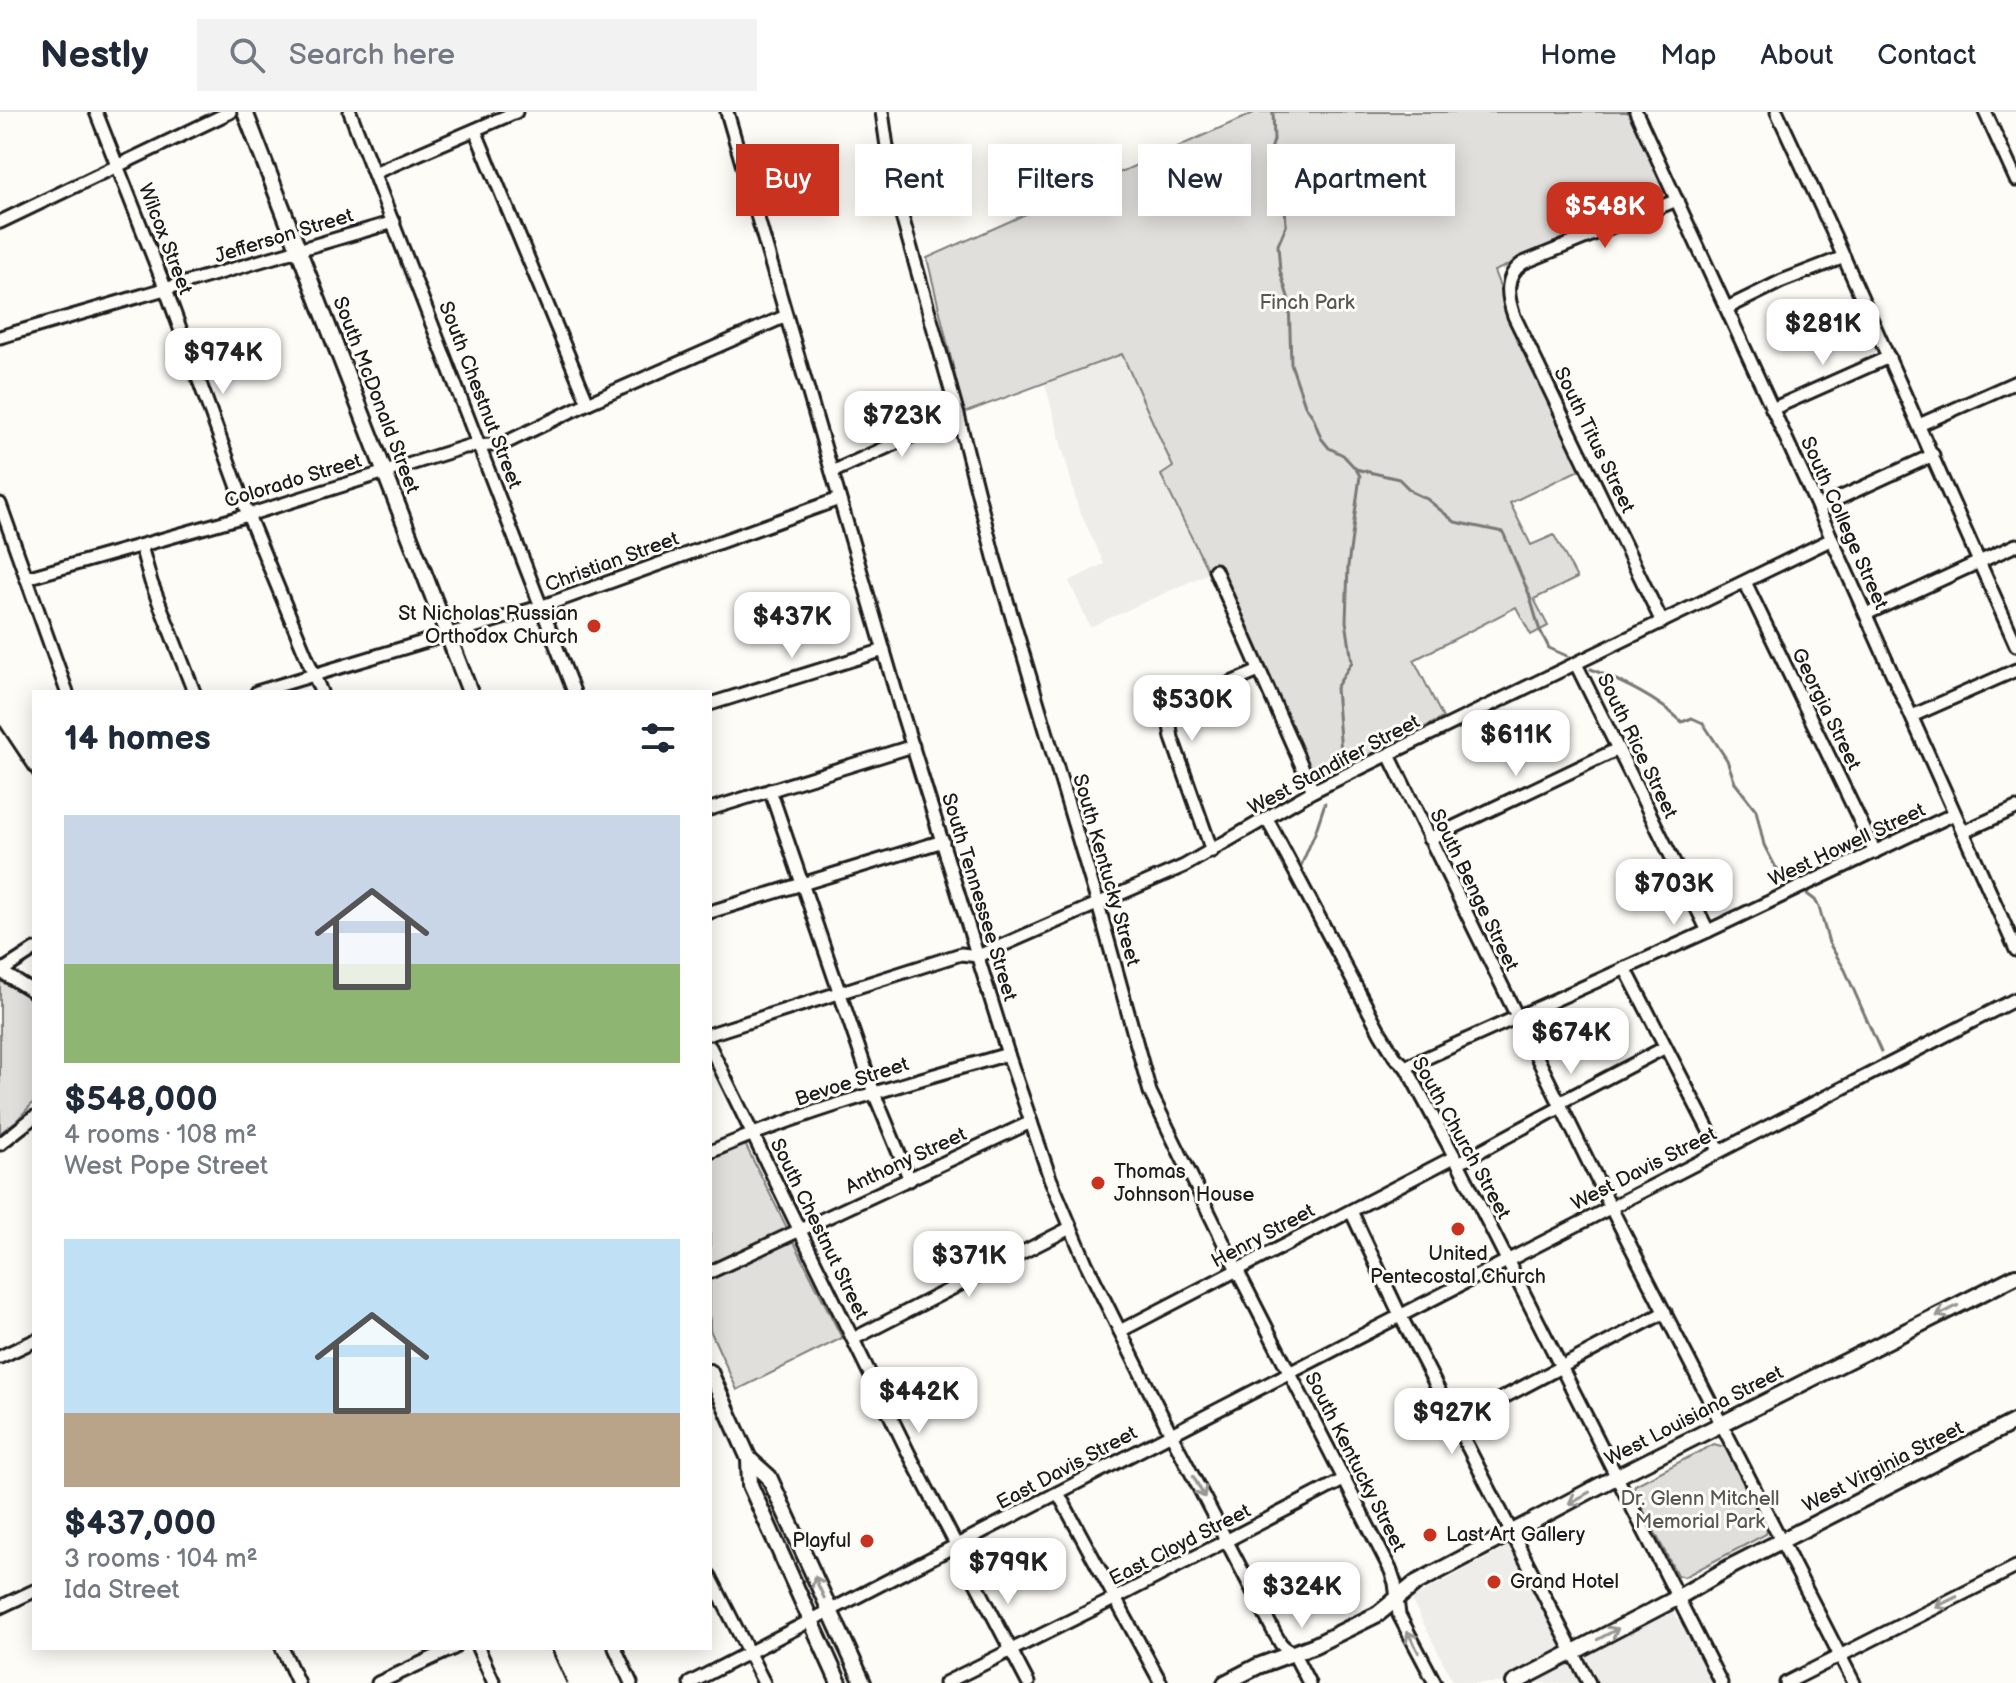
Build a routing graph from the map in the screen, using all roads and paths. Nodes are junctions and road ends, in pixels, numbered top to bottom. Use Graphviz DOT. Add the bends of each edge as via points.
graph roads {
  1 [pos="96,112"];
  2 [pos="230,112"];
  3 [pos="245,112"];
  4 [pos="350,112"];
  5 [pos="516,112"];
  6 [pos="727,112"];
  7 [pos="882,112"];
  8 [pos="1636,112"];
  9 [pos="1777,112"];
  10 [pos="1985,112"];
  11 [pos="475,130"];
  12 [pos="2011,156"];
  13 [pos="117,166"];
  14 [pos="374,173"];
  15 [pos="2016,180"];
  16 [pos="1677,200"];
  17 [pos="0,222"];
  18 [pos="394,222"];
  19 [pos="299,250"];
  20 [pos="1844,257"];
  21 [pos="166,290"];
  22 [pos="1727,308"];
  23 [pos="786,316"];
  24 [pos="0,337"];
  25 [pos="1889,357"];
  26 [pos="2016,382"];
  27 [pos="588,403"];
  28 [pos="1772,409"];
  29 [pos="958,415"];
  30 [pos="1919,425"];
  31 [pos="481,445"];
  32 [pos="1933,455"];
  33 [pos="384,471"];
  34 [pos="832,472"];
  35 [pos="839,499"];
  36 [pos="0,504"];
  37 [pos="1818,508"];
  38 [pos="248,515"];
  39 [pos="1832,539"];
  40 [pos="2016,545"];
  41 [pos="141,546"];
  42 [pos="1980,562"];
  43 [pos="1215,570"];
  44 [pos="26,578"];
  45 [pos="1745,582"];
  46 [pos="543,606"];
  47 [pos="1866,614"];
  48 [pos="1662,622"];
  49 [pos="448,634"];
  50 [pos="2016,645"];
  51 [pos="884,650"];
  52 [pos="1576,664"];
  53 [pos="2016,670"];
  54 [pos="1259,671"];
  55 [pos="314,674"];
  56 [pos="66,690"];
  57 [pos="193,690"];
  58 [pos="263,690"];
  59 [pos="320,690"];
  60 [pos="469,690"];
  61 [pos="573,690"];
  62 [pos="712,703"];
  63 [pos="1912,716"];
  64 [pos="913,746"];
  65 [pos="1618,749"];
  66 [pos="1389,755"];
  67 [pos="770,790"];
  68 [pos="1313,791"];
  69 [pos="712,808"];
  70 [pos="2016,808"];
  71 [pos="1954,814"];
  72 [pos="1267,819"];
  73 [pos="1963,832"];
  74 [pos="1429,839"];
  75 [pos="943,841"];
  76 [pos="1212,851"];
  77 [pos="1875,852"];
  78 [pos="801,883"];
  79 [pos="1098,904"];
  80 [pos="712,911"];
  81 [pos="1708,931"];
  82 [pos="2013,935"];
  83 [pos="2016,950"];
  84 [pos="32,951"];
  85 [pos="978,956"];
  86 [pos="1625,968"];
  87 [pos="0,972"];
  88 [pos="32,991"];
  89 [pos="839,993"];
  90 [pos="2016,999"];
  91 [pos="1516,1017"];
  92 [pos="712,1033"];
  93 [pos="1664,1048"];
  94 [pos="712,1051"];
  95 [pos="1008,1054"];
  96 [pos="1406,1067"];
  97 [pos="874,1093"];
  98 [pos="1560,1105"];
  99 [pos="32,1119"];
  100 [pos="1031,1122"];
  101 [pos="752,1133"];
  102 [pos="0,1144"];
  103 [pos="1719,1150"];
  104 [pos="712,1151"];
  105 [pos="1456,1160"];
  106 [pos="910,1180"];
  107 [pos="1610,1206"];
  108 [pos="1351,1211"];
  109 [pos="1070,1228"];
  110 [pos="800,1231"];
  111 [pos="1507,1261"];
  112 [pos="1237,1270"];
  113 [pos="712,1271"];
  114 [pos="2016,1276"];
  115 [pos="1665,1312"];
  116 [pos="1401,1317"];
  117 [pos="1120,1331"];
  118 [pos="853,1339"];
  119 [pos="32,1342"];
  120 [pos="0,1357"];
  121 [pos="1560,1368"];
  122 [pos="1290,1374"];
  123 [pos="712,1376"];
  124 [pos="2016,1422"];
  125 [pos="1455,1423"];
  126 [pos="1723,1425"];
  127 [pos="1171,1434"];
  128 [pos="749,1459"];
  129 [pos="1616,1477"];
  130 [pos="1345,1479"];
  131 [pos="1058,1493"];
  132 [pos="1511,1534"];
  133 [pos="1228,1540"];
  134 [pos="1782,1541"];
  135 [pos="957,1546"];
  136 [pos="2016,1567"];
  137 [pos="712,1580"];
  138 [pos="32,1592"];
  139 [pos="1677,1598"];
  140 [pos="1114,1599"];
  141 [pos="1396,1600"];
  142 [pos="0,1607"];
  143 [pos="830,1612"];
  144 [pos="811,1622"];
  145 [pos="283,1650"];
  146 [pos="450,1650"];
  147 [pos="479,1650"];
  148 [pos="616,1650"];
  149 [pos="1011,1651"];
  150 [pos="1573,1652"];
  151 [pos="750,1653"];
  152 [pos="1292,1654"];
  153 [pos="1840,1655"];
  154 [pos="298,1683"];
  155 [pos="378,1683"];
  156 [pos="494,1683"];
  157 [pos="631,1683"];
  158 [pos="690,1683"];
  159 [pos="764,1683"];
  160 [pos="839,1683"];
  161 [pos="863,1683"];
  162 [pos="945,1683"];
  163 [pos="1028,1683"];
  164 [pos="1161,1683"];
  165 [pos="1225,1683"];
  166 [pos="1309,1683"];
  167 [pos="1435,1683"];
  168 [pos="1514,1683"];
  169 [pos="1589,1683"];
  170 [pos="1721,1683"];
  171 [pos="1786,1683"];
  172 [pos="1854,1683"];
  1 -- 13 [label="street, Wilcox Street"];
  2 -- 13 [label="street"];
  3 -- 19 [label="main road, South McDonald Street"];
  4 -- 14 [label="street, South Chestnut Street"];
  5 -- 11 [label="street"];
  6 -- 23 [label="street, South Tennessee Street"];
  7 -- 29 [label="street, South Kentucky Street" via="892,181"];
  8 -- 16 [label="street, South College Street"];
  9 -- 20 [label="street"];
  10 -- 12 [label="street"];
  11 -- 14 [label="street"];
  11 -- 27 [label="street"];
  12 -- 15 [label="street"];
  13 -- 17 [label="street"];
  13 -- 21 [label="street, Wilcox Street"];
  14 -- 18 [label="street, South Chestnut Street"];
  16 -- 22 [label="street, South College Street"];
  16 -- 48 [label="street, South Titus Street" via="1523,263 1508,281 1514,316"];
  18 -- 19 [label="street, Jefferson Street"];
  18 -- 31 [label="street, South Chestnut Street"];
  19 -- 21 [label="street, Jefferson Street"];
  19 -- 33 [label="main road, South McDonald Street"];
  20 -- 22 [label="street"];
  20 -- 25 [label="street"];
  21 -- 24 [label="street, Jefferson Street"];
  21 -- 38 [label="street, Wilcox Street"];
  22 -- 28 [label="street, South College Street"];
  23 -- 27 [label="street, Colorado Street"];
  23 -- 34 [label="street, South Tennessee Street"];
  25 -- 28 [label="street"];
  25 -- 30 [label="street"];
  26 -- 30 [label="street"];
  27 -- 31 [label="street, Colorado Street" via="503,444"];
  28 -- 37 [label="street, South College Street"];
  29 -- 34 [label="street"];
  29 -- 79 [label="street, South Kentucky Street" via="994,557"];
  30 -- 32 [label="street"];
  31 -- 33 [label="street, Colorado Street"];
  31 -- 46 [label="street, South Chestnut Street"];
  32 -- 37 [label="street"];
  32 -- 42 [label="street"];
  33 -- 38 [label="street, Colorado Street"];
  33 -- 49 [label="main road, South McDonald Street"];
  34 -- 35 [label="street, South Tennessee Street"];
  35 -- 46 [label="street, Christian Street"];
  35 -- 51 [label="street, South Tennessee Street"];
  36 -- 44 [label="street"];
  37 -- 39 [label="street, South College Street"];
  38 -- 41 [label="street, Colorado Street"];
  38 -- 55 [label="street, Wilcox Street"];
  39 -- 45 [label="street, West Standifer Street"];
  39 -- 47 [label="street, South College Street"];
  40 -- 42 [label="street"];
  41 -- 44 [label="street, Colorado Street"];
  41 -- 57 [label="street"];
  42 -- 47 [label="street"];
  42 -- 50 [label="street"];
  43 -- 54 [label="street"];
  44 -- 56 [label="street"];
  45 -- 48 [label="street, West Standifer Street"];
  45 -- 77 [label="street, Georgia Street"];
  46 -- 49 [label="street, Christian Street"];
  46 -- 61 [label="street, South Chestnut Street"];
  47 -- 63 [label="street, South College Street"];
  48 -- 52 [label="street, West Standifer Street"];
  49 -- 55 [label="street, Christian Street"];
  49 -- 60 [label="main road, South McDonald Street"];
  51 -- 62 [label="street"];
  51 -- 64 [label="street, South Tennessee Street"];
  52 -- 65 [label="street, South Rice Street"];
  52 -- 66 [label="street, West Standifer Street"];
  53 -- 63 [label="street"];
  54 -- 68 [label="street"];
  54 -- 76 [label="street" via="1168,713"];
  55 -- 58 [label="street, Christian Street"];
  55 -- 59 [label="street, Wilcox Street"];
  63 -- 71 [label="street, South College Street"];
  64 -- 67 [label="street"];
  64 -- 75 [label="street, South Tennessee Street"];
  65 -- 74 [label="street"];
  65 -- 81 [label="street, South Rice Street"];
  66 -- 68 [label="street, West Standifer Street"];
  66 -- 74 [label="street, South Benge Street"];
  67 -- 69 [label="street"];
  67 -- 78 [label="street"];
  68 -- 72 [label="street, West Standifer Street"];
  70 -- 73 [label="street"];
  71 -- 73 [label="street, South College Street"];
  71 -- 77 [label="street, West Howell Street"];
  72 -- 76 [label="street, West Standifer Street"];
  72 -- 96 [label="street, South Church Street" via="1381,1034"];
  73 -- 82 [label="street, South College Street"];
  74 -- 91 [label="street, South Benge Street"];
  75 -- 78 [label="street"];
  75 -- 85 [label="street, South Tennessee Street"];
  76 -- 79 [label="street, West Standifer Street"];
  77 -- 81 [label="street, West Howell Street"];
  78 -- 80 [label="street"];
  78 -- 89 [label="street"];
  79 -- 85 [label="street, West Standifer Street"];
  79 -- 112 [label="street, South Kentucky Street" via="1150,1092"];
  81 -- 86 [label="street, West Howell Street"];
  82 -- 83 [label="street, South College Street"];
  84 -- 87 [label="street"];
  85 -- 89 [label="street, West Standifer Street" via="961,954"];
  85 -- 95 [label="street, South Tennessee Street"];
  86 -- 91 [label="street, West Howell Street"];
  86 -- 93 [label="street"];
  87 -- 88 [label="street"];
  89 -- 92 [label="street, West Standifer Street"];
  89 -- 97 [label="street"];
  90 -- 103 [label="street, West Davis Street"];
  91 -- 96 [label="street, West Howell Street"];
  91 -- 98 [label="street, South Benge Street"];
  93 -- 98 [label="street"];
  93 -- 103 [label="street"];
  94 -- 101 [label="street, South Chestnut Street"];
  95 -- 97 [label="street, Bevoe Street"];
  95 -- 100 [label="street, South Tennessee Street"];
  96 -- 105 [label="street, South Church Street"];
  97 -- 101 [label="street, Bevoe Street"];
  97 -- 106 [label="street"];
  98 -- 105 [label="street"];
  98 -- 107 [label="street, South Benge Street"];
  99 -- 102 [label="street"];
  100 -- 106 [label="street, Anthony Street"];
  100 -- 109 [label="street, South Tennessee Street"];
  101 -- 104 [label="street, Bevoe Street"];
  101 -- 110 [label="street, South Chestnut Street"];
  103 -- 107 [label="street, West Davis Street"];
  105 -- 108 [label="street, Henry Street"];
  105 -- 111 [label="street, South Church Street"];
  106 -- 110 [label="street, Anthony Street"];
  107 -- 111 [label="street, West Davis Street"];
  107 -- 115 [label="street, South Benge Street"];
  108 -- 112 [label="street, Henry Street"];
  108 -- 116 [label="street"];
  109 -- 117 [label="street, South Tennessee Street"];
  109 -- 118 [label="street"];
  110 -- 113 [label="street, Anthony Street"];
  110 -- 118 [label="street, South Chestnut Street"];
  111 -- 116 [label="street, West Davis Street"];
  111 -- 121 [label="street, South Church Street"];
  112 -- 117 [label="street, Henry Street"];
  112 -- 122 [label="street, South Kentucky Street"];
  114 -- 126 [label="main road, West Louisiana Street, one-way"];
  115 -- 121 [label="street"];
  115 -- 126 [label="street, South Benge Street"];
  116 -- 122 [label="street, West Davis Street"];
  116 -- 125 [label="street"];
  117 -- 127 [label="street, South Tennessee Street"];
  118 -- 135 [label="street, South Chestnut Street"];
  119 -- 120 [label="street"];
  121 -- 125 [label="street"];
  121 -- 129 [label="street, South Church Street"];
  122 -- 127 [label="street, East Davis Street"];
  122 -- 130 [label="street, South Kentucky Street"];
  123 -- 128 [label="main road"];
  124 -- 134 [label="main road, West Virginia Street"];
  125 -- 132 [label="street"];
  126 -- 129 [label="main road, West Louisiana Street"];
  126 -- 134 [label="street, South Benge Street"];
  127 -- 131 [label="street, East Davis Street"];
  127 -- 133 [label="street, South Tennessee Street, one-way"];
  143 -- 128 [label="main road, one-way" via="769,1477"];
  128 -- 144 [label="main road" via="750,1485"];
  129 -- 132 [label="main road, West Louisiana Street, one-way"];
  129 -- 139 [label="street, South Church Street"];
  130 -- 133 [label="street, East Cloyd Street"];
  130 -- 141 [label="street, South Kentucky Street" via="1391,1571"];
  131 -- 135 [label="street, East Davis Street"];
  131 -- 140 [label="street"];
  132 -- 141 [label="main road, West Louisiana Street" via="1416,1583"];
  132 -- 150 [label="street"];
  133 -- 140 [label="street, East Cloyd Street"];
  133 -- 152 [label="street, South Tennessee Street" via="1275,1634"];
  134 -- 139 [label="main road, West Virginia Street"];
  134 -- 153 [label="street, South Benge Street"];
  135 -- 143 [label="street, East Davis Street"];
  135 -- 149 [label="street, South Chestnut Street"];
  136 -- 153 [label="street, one-way"];
  137 -- 151 [label="street"];
  138 -- 142 [label="street"];
  150 -- 139 [label="main road, West Virginia Street, one-way"];
  139 -- 170 [label="street, South Church Street"];
  140 -- 149 [label="street, East Cloyd Street"];
  140 -- 164 [label="street"];
  141 -- 152 [label="main road, West Louisiana Street" via="1378,1614"];
  167 -- 141 [label="street, South Kentucky Street, one-way"];
  143 -- 144 [label="street, East Davis Street"];
  143 -- 161 [label="main road"];
  144 -- 151 [label="street, East Davis Street"];
  144 -- 160 [label="main road"];
  145 -- 154 [label="street"];
  146 -- 155 [label="street"];
  147 -- 156 [label="street"];
  148 -- 157 [label="street"];
  149 -- 162 [label="street, East Cloyd Street"];
  149 -- 163 [label="street, South Chestnut Street"];
  150 -- 168 [label="main road, West Virginia Street"];
  150 -- 169 [label="street"];
  151 -- 158 [label="street, East Davis Street"];
  151 -- 159 [label="street"];
  152 -- 165 [label="main road, West Louisiana Street"];
  152 -- 166 [label="street, South Tennessee Street"];
  153 -- 171 [label="street"];
  153 -- 172 [label="street, South Benge Street"];
}
